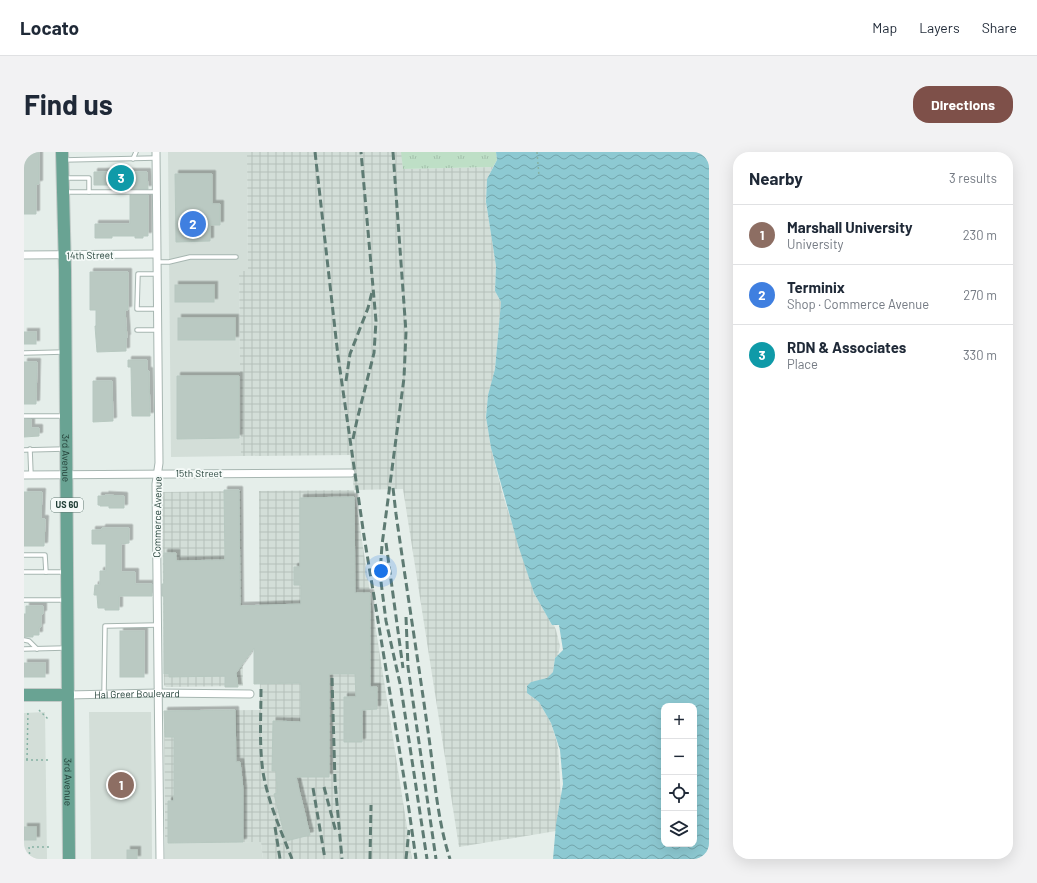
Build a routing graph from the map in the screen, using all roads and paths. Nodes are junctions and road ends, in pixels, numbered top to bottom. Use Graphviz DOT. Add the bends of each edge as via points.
graph roads {
  1 [pos="136,152"];
  2 [pos="537,152"];
  3 [pos="156,155"];
  4 [pos="62,156"];
  5 [pos="133,159"];
  6 [pos="539,176"];
  7 [pos="63,178"];
  8 [pos="63,192"];
  9 [pos="89,192"];
  10 [pos="156,192"];
  11 [pos="156,254"];
  12 [pos="24,255"];
  13 [pos="64,255"];
  14 [pos="236,257"];
  15 [pos="156,262"];
  16 [pos="156,274"];
  17 [pos="157,309"];
  18 [pos="138,330"];
  19 [pos="157,330"];
  20 [pos="65,352"];
  21 [pos="24,353"];
  22 [pos="24,416"];
  23 [pos="66,416"];
  24 [pos="30,449"];
  25 [pos="66,449"];
  26 [pos="24,450"];
  27 [pos="157,473"];
  28 [pos="351,473"];
  29 [pos="66,474"];
  30 [pos="28,475"];
  31 [pos="24,555"];
  32 [pos="24,572"];
  33 [pos="46,572"];
  34 [pos="67,572"];
  35 [pos="24,600"];
  36 [pos="67,600"];
  37 [pos="157,625"];
  38 [pos="24,640"];
  39 [pos="68,648"];
  40 [pos="24,649"];
  41 [pos="37,649"];
  42 [pos="158,693"];
  43 [pos="104,694"];
  44 [pos="250,694"];
  45 [pos="24,695"];
  46 [pos="68,695"];
  47 [pos="28,710"];
  48 [pos="38,710"];
  49 [pos="49,720"];
  50 [pos="49,760"];
  51 [pos="50,847"];
  52 [pos="30,859"];
  53 [pos="69,859"];
  54 [pos="160,859"];
  1 -- 5 [label="lane"];
  2 -- 6 [label="path"];
  3 -- 5 [label="lane"];
  3 -- 10 [label="street, Commerce Avenue"];
  4 -- 5 [label="lane"];
  4 -- 7 [label="main road, 3rd Avenue / US 60"];
  7 -- 8 [label="main road, 3rd Avenue / US 60"];
  7 -- 9 [label="lane" via="89,178"];
  8 -- 9 [label="lane"];
  8 -- 13 [label="main road, 3rd Avenue / US 60"];
  9 -- 10 [label="lane"];
  10 -- 11 [label="street, Commerce Avenue"];
  11 -- 13 [label="street, 14th Street"];
  11 -- 15 [label="street, Commerce Avenue"];
  12 -- 13 [label="street, 14th Street"];
  13 -- 20 [label="main road, 3rd Avenue / US 60"];
  14 -- 15 [label="lane"];
  15 -- 16 [label="street, Commerce Avenue"];
  16 -- 17 [label="street, Commerce Avenue"];
  16 -- 17 [label="lane" via="138,274 137,309"];
  17 -- 19 [label="street, Commerce Avenue"];
  18 -- 19 [label="lane"];
  19 -- 27 [label="street, Commerce Avenue"];
  20 -- 21 [label="lane"];
  20 -- 23 [label="main road, 3rd Avenue / US 60"];
  22 -- 23 [label="lane"];
  23 -- 25 [label="main road, 3rd Avenue / US 60"];
  24 -- 25 [label="lane"];
  24 -- 26 [label="lane"];
  24 -- 30 [label="lane"];
  25 -- 29 [label="main road, 3rd Avenue / US 60"];
  27 -- 28 [label="street, 15th Street"];
  27 -- 29 [label="street, 15th Street"];
  27 -- 37 [label="street, Commerce Avenue"];
  29 -- 30 [label="street, 15th Street"];
  29 -- 34 [label="main road, 3rd Avenue / US 60"];
  31 -- 33 [label="lane" via="45,555"];
  32 -- 33 [label="lane"];
  33 -- 34 [label="lane"];
  34 -- 36 [label="main road, 3rd Avenue / US 60"];
  35 -- 36 [label="lane"];
  36 -- 39 [label="main road, 3rd Avenue / US 60"];
  37 -- 42 [label="street, Commerce Avenue"];
  37 -- 43 [label="lane" via="105,626"];
  38 -- 41 [label="lane" via="29,641"];
  39 -- 41 [label="lane"];
  39 -- 46 [label="main road, 3rd Avenue / US 60"];
  40 -- 41 [label="lane"];
  42 -- 43 [label="street, Hal Greer Boulevard"];
  42 -- 44 [label="street, Hal Greer Boulevard"];
  42 -- 54 [label="street, Commerce Avenue"];
  43 -- 46 [label="street, Hal Greer Boulevard"];
  45 -- 46 [label="main road, Hal Greer Boulevard"];
  46 -- 53 [label="main road, 3rd Avenue / US 60"];
  47 -- 50 [label="path" via="26,760"];
  48 -- 49 [label="path"];
  51 -- 52 [label="path" via="29,847"];
}
